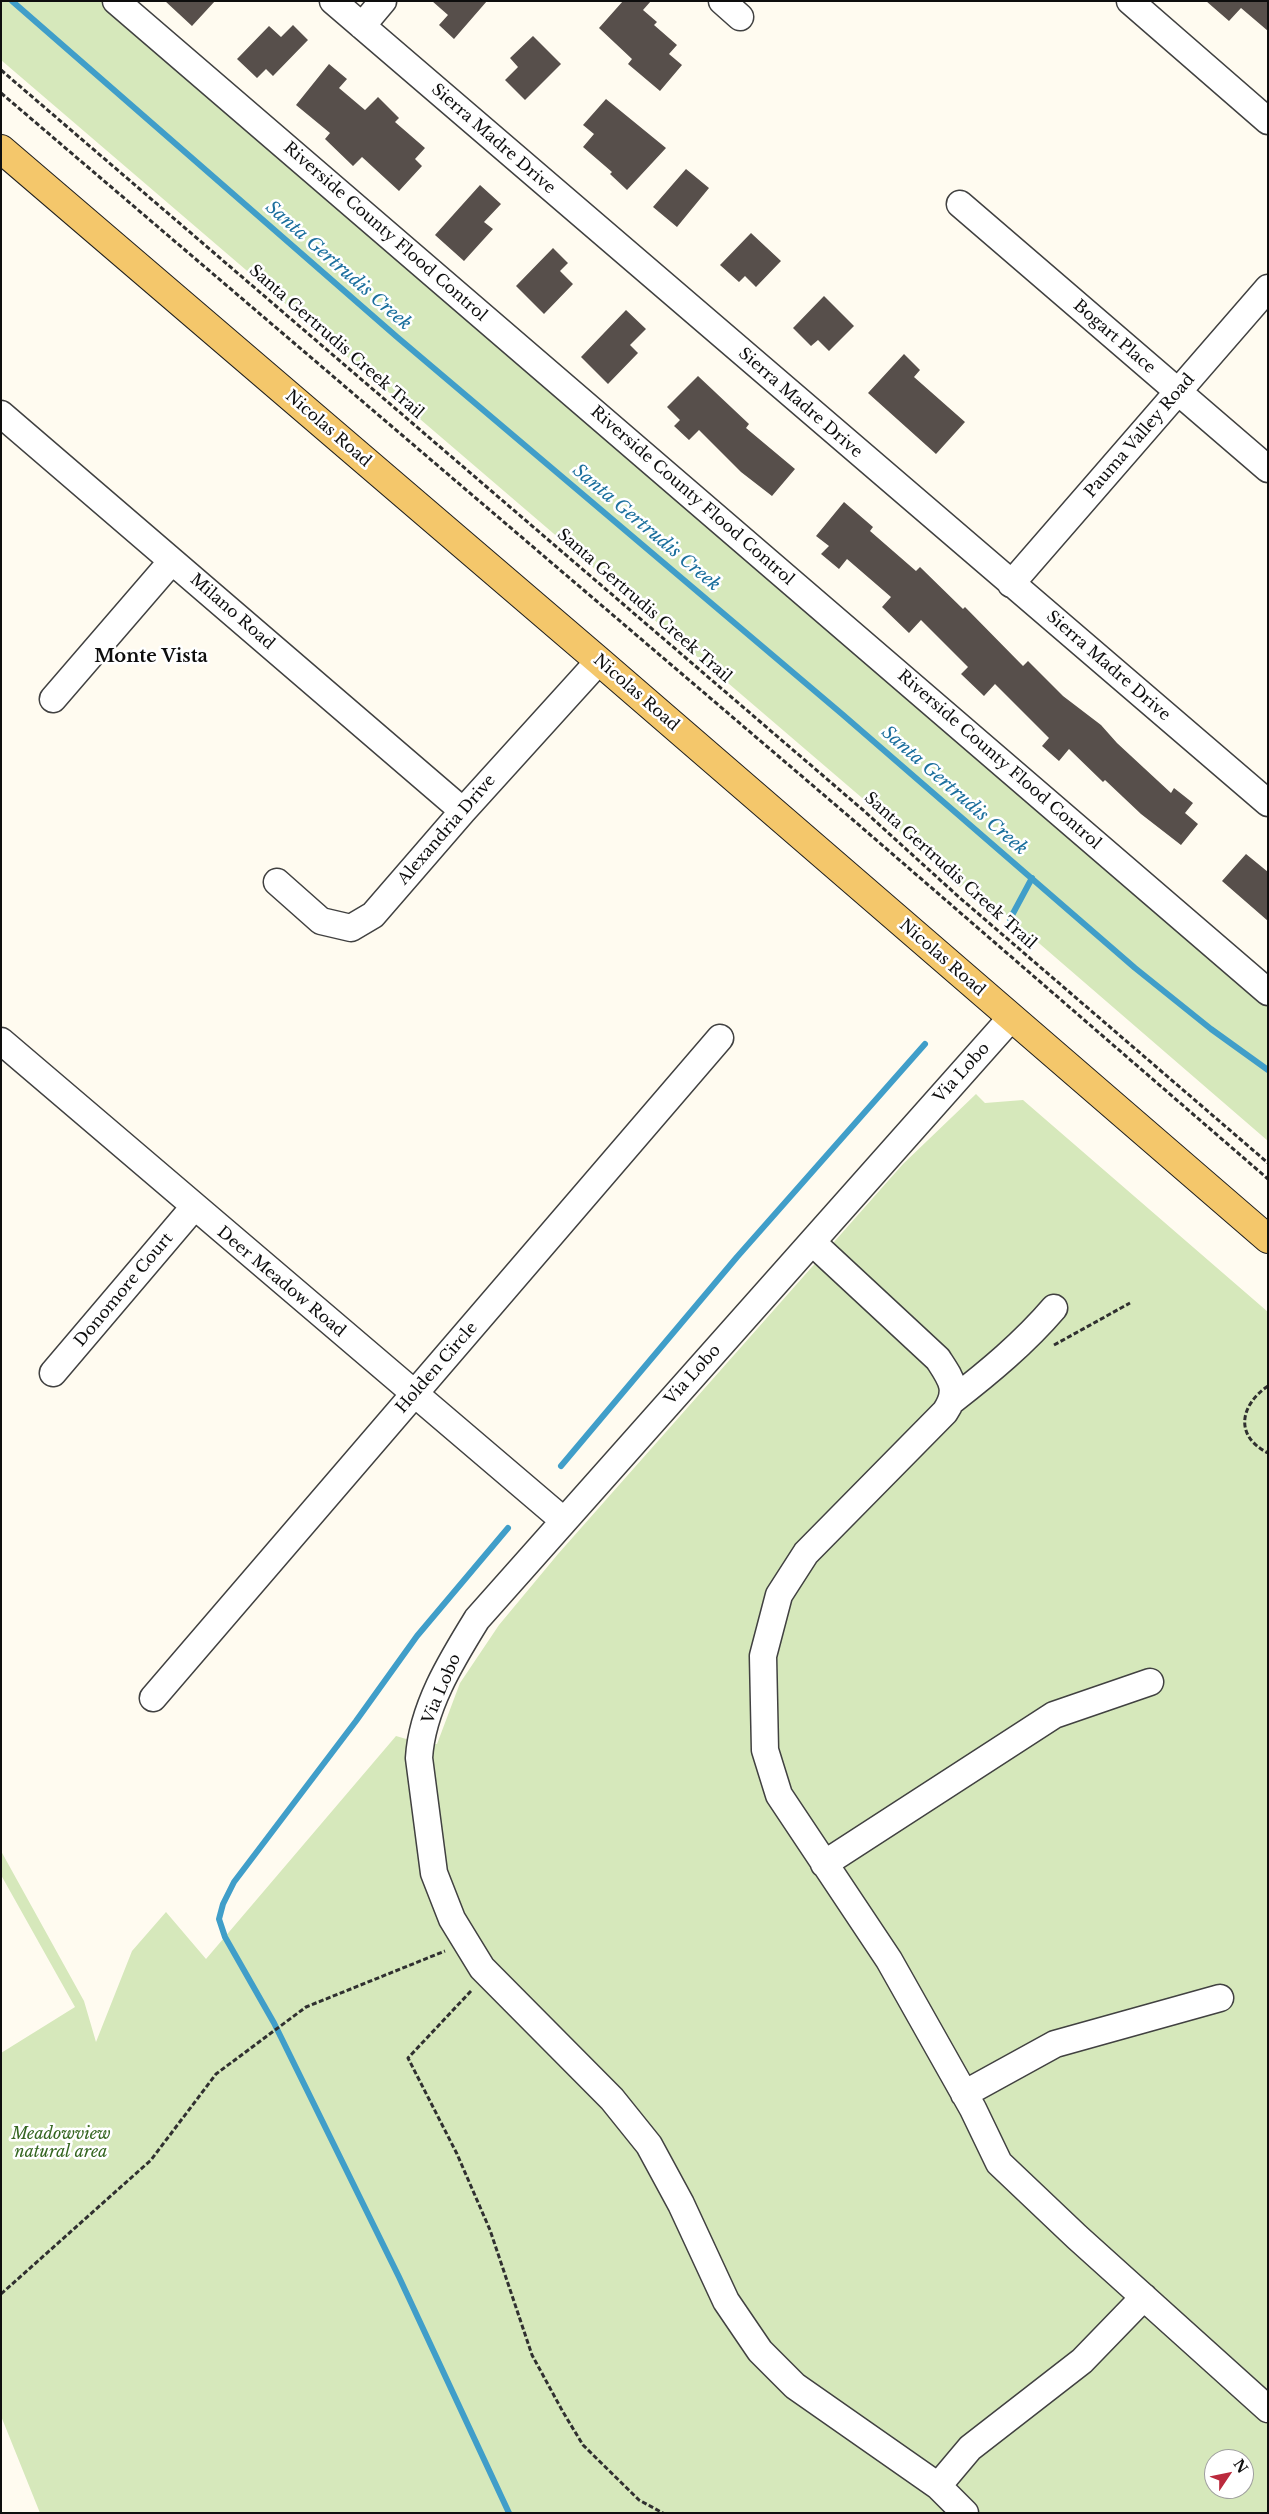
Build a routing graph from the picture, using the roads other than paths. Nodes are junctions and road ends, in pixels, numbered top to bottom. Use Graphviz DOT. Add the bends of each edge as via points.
graph roads {
  1 [pos="116,1"];
  2 [pos="333,1"];
  3 [pos="384,1"];
  4 [pos="1130,1"];
  5 [pos="362,26"];
  6 [pos="1268,120"];
  7 [pos="1,149"];
  8 [pos="960,204"];
  9 [pos="1268,288"];
  10 [pos="1178,392"];
  11 [pos="1,414"];
  12 [pos="1268,469"];
  13 [pos="172,561"];
  14 [pos="1011,584"];
  15 [pos="599,661"];
  16 [pos="53,699"];
  17 [pos="1268,803"];
  18 [pos="463,811"];
  19 [pos="277,882"];
  20 [pos="1268,992"];
  21 [pos="1011,1018"];
  22 [pos="720,1038"];
  23 [pos="1,1041"];
  24 [pos="194,1208"];
  25 [pos="1268,1240"];
  26 [pos="812,1242"];
  27 [pos="1054,1308"];
  28 [pos="53,1373"];
  29 [pos="414,1394"];
  30 [pos="954,1400"];
  31 [pos="563,1520"];
  32 [pos="1150,1682"];
  33 [pos="152,1698"];
  34 [pos="824,1864"];
  35 [pos="1220,1998"];
  36 [pos="964,2094"];
  37 [pos="1144,2297"];
  38 [pos="1268,2409"];
  39 [pos="938,2486"];
  40 [pos="965,2513"];
  1 -- 20 [label="street, Riverside County Flood Control"];
  2 -- 5 [label="street, Sierra Madre Drive"];
  3 -- 5 [label="street"];
  4 -- 6 [label="street"];
  5 -- 14 [label="street, Sierra Madre Drive"];
  7 -- 15 [label="main road, Nicolas Road"];
  8 -- 10 [label="street, Bogart Place"];
  9 -- 10 [label="street, Pauma Valley Road"];
  10 -- 12 [label="street, Bogart Place"];
  10 -- 14 [label="street, Pauma Valley Road"];
  11 -- 13 [label="street, Milano Road"];
  13 -- 16 [label="street"];
  13 -- 18 [label="street, Milano Road"];
  14 -- 17 [label="street, Sierra Madre Drive"];
  15 -- 18 [label="street, Alexandria Drive"];
  15 -- 21 [label="main road, Nicolas Road"];
  18 -- 19 [label="street, Alexandria Drive" via="373,915 350,928 321,921"];
  21 -- 25 [label="main road, Nicolas Road"];
  21 -- 26 [label="street, Via Lobo"];
  22 -- 29 [label="street, Holden Circle"];
  23 -- 24 [label="street, Deer Meadow Road"];
  24 -- 28 [label="street, Donomore Court"];
  24 -- 29 [label="street, Deer Meadow Road"];
  26 -- 30 [label="street" via="938,1359 952,1379"];
  26 -- 31 [label="street, Via Lobo"];
  27 -- 30 [label="street" via="997,1365"];
  29 -- 31 [label="street, Deer Meadow Road"];
  29 -- 33 [label="street, Holden Circle"];
  30 -- 34 [label="street" via="806,1553 779,1595 763,1656 765,1750 778,1794"];
  31 -- 39 [label="street, Via Lobo" via="472,1628 451,1661 432,1706 420,1743 419,1758 434,1873 452,1919 490,1976 612,2099 649,2145 681,2204 726,2301 760,2351 795,2386"];
  32 -- 34 [label="street" via="1054,1715"];
  34 -- 36 [label="street" via="889,1960"];
  35 -- 36 [label="street" via="1055,2044"];
  36 -- 37 [label="street" via="999,2163"];
  37 -- 38 [label="street"];
  37 -- 39 [label="street" via="1082,2361 970,2448"];
  39 -- 40 [label="street, Via Lobo"];
}
